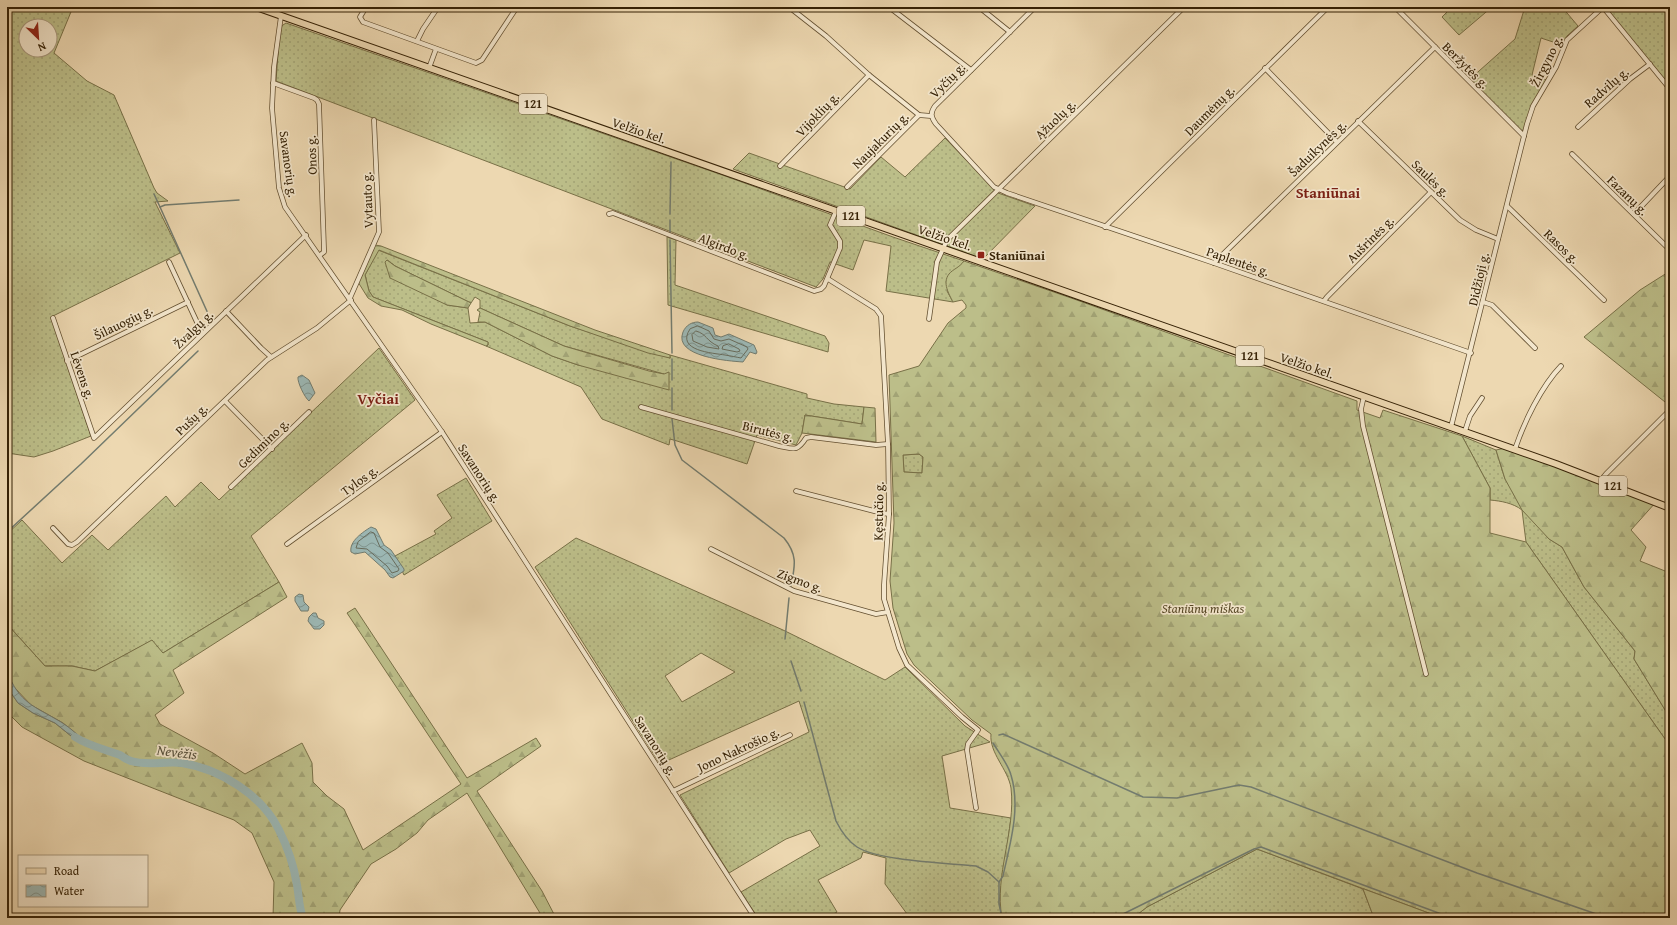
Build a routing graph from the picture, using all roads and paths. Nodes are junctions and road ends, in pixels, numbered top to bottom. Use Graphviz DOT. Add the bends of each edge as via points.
graph roads {
  1 [pos="256,7"];
  2 [pos="366,7"];
  3 [pos="438,7"];
  4 [pos="517,7"];
  5 [pos="789,7"];
  6 [pos="889,7"];
  7 [pos="979,7"];
  8 [pos="1035,7"];
  9 [pos="1184,7"];
  10 [pos="1328,7"];
  11 [pos="1395,7"];
  12 [pos="1603,7"];
  13 [pos="281,16"];
  14 [pos="1010,32"];
  15 [pos="417,42"];
  16 [pos="1435,47"];
  17 [pos="436,49"];
  18 [pos="1650,64"];
  19 [pos="429,68"];
  20 [pos="1266,68"];
  21 [pos="971,70"];
  22 [pos="869,75"];
  23 [pos="272,83"];
  24 [pos="1670,90"];
  25 [pos="919,115"];
  26 [pos="931,116"];
  27 [pos="374,120"];
  28 [pos="1358,121"];
  29 [pos="1578,127"];
  30 [pos="1524,136"];
  31 [pos="1337,142"];
  32 [pos="1572,154"];
  33 [pos="780,166"];
  34 [pos="1670,176"];
  35 [pos="847,187"];
  36 [pos="997,190"];
  37 [pos="1431,192"];
  38 [pos="1507,206"];
  39 [pos="836,211"];
  40 [pos="609,214"];
  41 [pos="1634,214"];
  42 [pos="1105,227"];
  43 [pos="306,235"];
  44 [pos="1498,239"];
  45 [pos="943,249"];
  46 [pos="1670,250"];
  47 [pos="320,256"];
  48 [pos="169,262"];
  49 [pos="1214,263"];
  50 [pos="828,279"];
  51 [pos="351,299"];
  52 [pos="1604,300"];
  53 [pos="1324,301"];
  54 [pos="188,302"];
  55 [pos="1483,302"];
  56 [pos="226,311"];
  57 [pos="53,318"];
  58 [pos="929,320"];
  59 [pos="202,333"];
  60 [pos="1535,348"];
  61 [pos="1470,353"];
  62 [pos="271,357"];
  63 [pos="67,361"];
  64 [pos="1560,366"];
  65 [pos="1364,396"];
  66 [pos="1482,398"];
  67 [pos="225,401"];
  68 [pos="641,407"];
  69 [pos="1670,410"];
  70 [pos="309,412"];
  71 [pos="1451,427"];
  72 [pos="442,432"];
  73 [pos="1464,432"];
  74 [pos="94,438"];
  75 [pos="888,444"];
  76 [pos="272,449"];
  77 [pos="1515,449"];
  78 [pos="1600,481"];
  79 [pos="231,488"];
  80 [pos="796,491"];
  81 [pos="1670,508"];
  82 [pos="889,514"];
  83 [pos="52,528"];
  84 [pos="287,544"];
  85 [pos="711,549"];
  86 [pos="888,612"];
  87 [pos="1426,674"];
  88 [pos="790,735"];
  89 [pos="673,791"];
  90 [pos="976,808"];
  91 [pos="755,918"];
  1 -- 13 [label="main road, Velžio kel. / 121"];
  2 -- 15 [label="street" via="360,16 363,22"];
  3 -- 15 [label="street"];
  4 -- 17 [label="street" via="479,62"];
  5 -- 22 [label="street"];
  6 -- 21 [label="street"];
  7 -- 14 [label="street"];
  8 -- 14 [label="street, Vyčių g."];
  9 -- 36 [label="street, Ąžuolų g."];
  10 -- 20 [label="street, Daumėnų g."];
  11 -- 16 [label="street, Beržytės g."];
  12 -- 18 [label="street"];
  12 -- 30 [label="street, Žirgyno g." via="1567,40 1556,67 1533,106"];
  13 -- 19 [label="main road, Velžio kel. / 121"];
  13 -- 23 [label="street, Savanorių g."];
  14 -- 21 [label="street, Vyčių g."];
  15 -- 17 [label="street"];
  16 -- 28 [label="street, Šaduikynės g."];
  16 -- 30 [label="street, Beržytės g."];
  17 -- 19 [label="street"];
  18 -- 24 [label="street"];
  18 -- 29 [label="street, Radvilų g."];
  19 -- 39 [label="main road, Velžio kel. / 121"];
  20 -- 31 [label="street"];
  20 -- 42 [label="street, Daumėnų g."];
  21 -- 26 [label="street, Vyčių g." via="934,106"];
  22 -- 25 [label="street"];
  22 -- 33 [label="street, Vijoklių g."];
  23 -- 43 [label="street, Savanorių g." via="279,188 285,207"];
  23 -- 47 [label="street, Onos g." via="314,98 319,104 324,249"];
  25 -- 26 [label="street, Naujakurių g."];
  25 -- 35 [label="street, Naujakurių g."];
  26 -- 36 [label="street, Vyčių g."];
  27 -- 51 [label="street, Vytauto g." via="379,232"];
  28 -- 31 [label="street, Šaduikynės g."];
  28 -- 37 [label="street, Saulės g."];
  30 -- 38 [label="street, Didžioji g."];
  31 -- 49 [label="street, Šaduikynės g."];
  32 -- 41 [label="street, Fazanų g."];
  34 -- 41 [label="street"];
  36 -- 42 [label="street, Paplentės g."];
  36 -- 45 [label="street, Ąžuolų g." via="954,232"];
  37 -- 44 [label="street, Saulės g." via="1468,225"];
  37 -- 53 [label="street, Aušrinės g."];
  38 -- 44 [label="street, Didžioji g."];
  38 -- 52 [label="street, Rasos g."];
  39 -- 45 [label="main road, Velžio kel. / 121"];
  39 -- 50 [label="street" via="830,225 841,245"];
  40 -- 50 [label="street, Algirdo g." via="613,213 810,290 821,289"];
  41 -- 46 [label="street, Fazanų g."];
  42 -- 49 [label="street, Paplentės g."];
  43 -- 47 [label="street, Savanorių g."];
  43 -- 56 [label="street, Žvalgų g."];
  44 -- 55 [label="street, Didžioji g."];
  45 -- 58 [label="street, Ąžuolų g." via="937,262"];
  45 -- 65 [label="main road, Velžio kel. / 121"];
  47 -- 51 [label="street, Savanorių g."];
  48 -- 54 [label="street"];
  49 -- 53 [label="street, Paplentės g."];
  50 -- 75 [label="street, Kęstučio g." via="876,308 881,316"];
  51 -- 62 [label="street, Pušų g." via="317,328"];
  51 -- 72 [label="street, Savanorių g."];
  53 -- 61 [label="street, Paplentės g."];
  54 -- 59 [label="street"];
  54 -- 63 [label="street, Šilauogių g."];
  55 -- 60 [label="street" via="1492,305"];
  55 -- 61 [label="street, Didžioji g."];
  56 -- 59 [label="street, Žvalgų g."];
  56 -- 62 [label="street"];
  57 -- 63 [label="street, Lėvens g."];
  59 -- 74 [label="street, Žvalgų g."];
  61 -- 71 [label="street, Didžioji g."];
  62 -- 67 [label="street, Pušų g."];
  63 -- 74 [label="street, Lėvens g."];
  64 -- 77 [label="street" via="1547,384"];
  65 -- 71 [label="main road, Velžio kel. / 121"];
  65 -- 87 [label="street" via="1361,403 1362,420"];
  66 -- 73 [label="street" via="1470,416"];
  67 -- 76 [label="street"];
  67 -- 83 [label="street, Pušų g." via="77,542 68,544"];
  68 -- 75 [label="street, Birutės g." via="795,449 801,446 806,438 811,437"];
  69 -- 78 [label="street"];
  70 -- 76 [label="street, Gedimino g."];
  71 -- 73 [label="main road, Velžio kel. / 121"];
  72 -- 84 [label="street, Tylos g."];
  72 -- 89 [label="street, Savanorių g."];
  73 -- 77 [label="main road, Velžio kel. / 121"];
  75 -- 82 [label="street, Kęstučio g."];
  76 -- 79 [label="street, Gedimino g."];
  77 -- 78 [label="main road, Velžio kel. / 121"];
  78 -- 81 [label="main road, Velžio kel. / 121"];
  80 -- 82 [label="street"];
  82 -- 86 [label="street, Kęstučio g." via="884,585 884,599"];
  85 -- 86 [label="street, Zigmo g." via="794,591 876,614"];
  86 -- 90 [label="street, Kęstučio g." via="907,665 978,730 968,744 967,750"];
  88 -- 89 [label="street, Jono Nakrošio g."];
  89 -- 91 [label="street, Savanorių g."];
}
